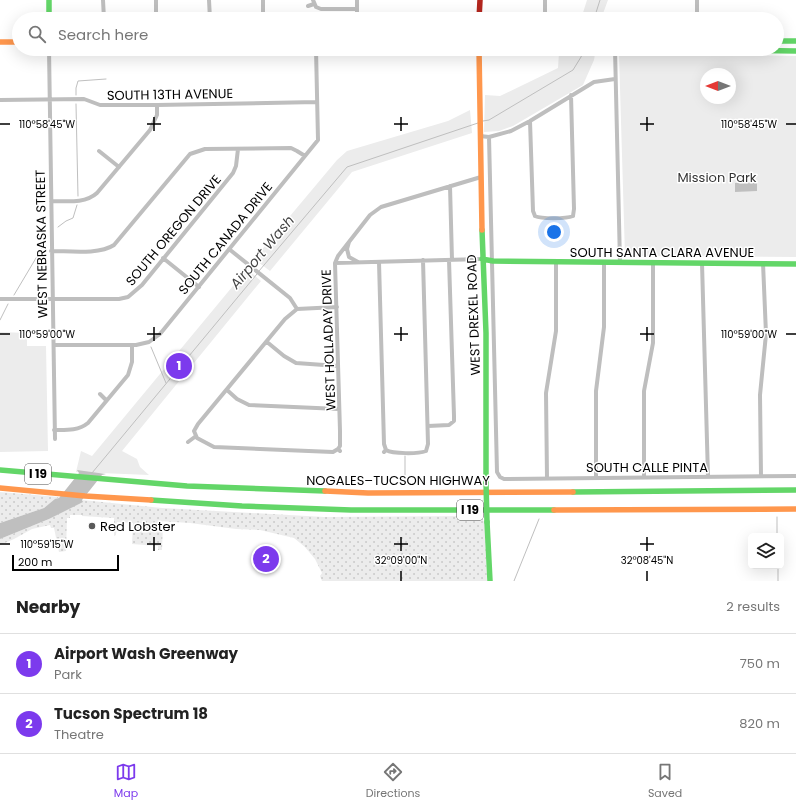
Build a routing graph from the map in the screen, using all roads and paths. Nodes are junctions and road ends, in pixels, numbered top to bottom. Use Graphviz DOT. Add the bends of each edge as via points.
graph roads {
  1 [pos="49,0"];
  2 [pos="103,0"];
  3 [pos="156,0"];
  4 [pos="210,0"];
  5 [pos="263,0"];
  6 [pos="357,0"];
  7 [pos="480,0"];
  8 [pos="545,0"];
  9 [pos="697,0"];
  10 [pos="314,3"];
  11 [pos="308,6"];
  12 [pos="356,9"];
  13 [pos="49,12"];
  14 [pos="104,12"];
  15 [pos="156,12"];
  16 [pos="210,12"];
  17 [pos="263,12"];
  18 [pos="356,12"];
  19 [pos="479,12"];
  20 [pos="545,12"];
  21 [pos="697,12"];
  22 [pos="784,41"];
  23 [pos="796,41"];
  24 [pos="0,42"];
  25 [pos="12,42"];
  26 [pos="784,51"];
  27 [pos="796,51"];
  28 [pos="49,56"];
  29 [pos="316,56"];
  30 [pos="479,56"];
  31 [pos="615,56"];
  32 [pos="615,79"];
  33 [pos="571,95"];
  34 [pos="50,99"];
  35 [pos="0,100"];
  36 [pos="317,102"];
  37 [pos="157,105"];
  38 [pos="530,121"];
  39 [pos="480,132"];
  40 [pos="489,137"];
  41 [pos="238,149"];
  42 [pos="99,151"];
  43 [pos="305,156"];
  44 [pos="119,167"];
  45 [pos="480,177"];
  46 [pos="450,186"];
  47 [pos="51,201"];
  48 [pos="349,241"];
  49 [pos="229,248"];
  50 [pos="51,251"];
  51 [pos="163,258"];
  52 [pos="482,259"];
  53 [pos="423,260"];
  54 [pos="451,260"];
  55 [pos="492,261"];
  56 [pos="358,262"];
  57 [pos="379,262"];
  58 [pos="556,262"];
  59 [pos="604,262"];
  60 [pos="620,262"];
  61 [pos="336,263"];
  62 [pos="654,263"];
  63 [pos="702,263"];
  64 [pos="763,263"];
  65 [pos="796,264"];
  66 [pos="199,287"];
  67 [pos="0,299"];
  68 [pos="54,300"];
  69 [pos="337,307"];
  70 [pos="297,310"];
  71 [pos="267,342"];
  72 [pos="54,345"];
  73 [pos="132,345"];
  74 [pos="338,366"];
  75 [pos="227,390"];
  76 [pos="100,394"];
  77 [pos="106,400"];
  78 [pos="339,409"];
  79 [pos="428,426"];
  80 [pos="54,430"];
  81 [pos="195,436"];
  82 [pos="54,439"];
  83 [pos="188,442"];
  84 [pos="0,470"];
  85 [pos="761,476"];
  86 [pos="796,476"];
  87 [pos="500,477"];
  88 [pos="644,477"];
  89 [pos="708,477"];
  90 [pos="547,478"];
  91 [pos="596,478"];
  92 [pos="0,488"];
  93 [pos="796,490"];
  94 [pos="796,509"];
  95 [pos="490,581"];
  1 -- 13 [label="main road"];
  2 -- 14 [label="street"];
  3 -- 15 [label="street"];
  4 -- 16 [label="street"];
  5 -- 17 [label="street"];
  6 -- 12 [label="street"];
  7 -- 19 [label="main road"];
  8 -- 20 [label="street"];
  9 -- 21 [label="street"];
  10 -- 11 [label="street"];
  10 -- 12 [label="street" via="321,9"];
  12 -- 18 [label="street"];
  22 -- 23 [label="main road"];
  24 -- 25 [label="main road"];
  26 -- 27 [label="main road"];
  28 -- 34 [label="street, WEST NEBRASKA STREET"];
  29 -- 36 [label="street, SOUTH CANADA DRIVE"];
  30 -- 39 [label="main road, WEST DREXEL ROAD"];
  31 -- 32 [label="street"];
  32 -- 33 [label="street" via="594,82"];
  32 -- 60 [label="street"];
  33 -- 38 [label="street"];
  33 -- 38 [label="street" via="574,218 533,217"];
  34 -- 35 [label="street, SOUTH 13TH AVENUE"];
  34 -- 37 [label="street, SOUTH 13TH AVENUE" via="84,99 100,105"];
  34 -- 47 [label="street, WEST NEBRASKA STREET"];
  36 -- 37 [label="street, SOUTH 13TH AVENUE"];
  36 -- 43 [label="street, SOUTH CANADA DRIVE" via="318,140"];
  37 -- 44 [label="street" via="157,115 150,130"];
  38 -- 40 [label="street" via="511,131"];
  39 -- 40 [label="street"];
  39 -- 45 [label="main road, WEST DREXEL ROAD"];
  40 -- 55 [label="street, WEST DREXEL ROAD"];
  41 -- 43 [label="street" via="291,148"];
  41 -- 50 [label="street" via="205,149 190,154 117,243 110,248 98,251"];
  41 -- 51 [label="street, SOUTH OREGON DRIVE" via="233,173"];
  42 -- 44 [label="street"];
  43 -- 49 [label="street, SOUTH CANADA DRIVE"];
  44 -- 47 [label="street" via="91,198"];
  45 -- 46 [label="street, WEST HOLLADAY DRIVE"];
  45 -- 52 [label="main road, WEST DREXEL ROAD"];
  46 -- 48 [label="street, WEST HOLLADAY DRIVE" via="381,207 370,215"];
  46 -- 54 [label="street"];
  47 -- 50 [label="street, WEST NEBRASKA STREET"];
  48 -- 56 [label="street" via="349,257"];
  48 -- 61 [label="street, WEST HOLLADAY DRIVE" via="340,252"];
  49 -- 66 [label="street, SOUTH CANADA DRIVE"];
  49 -- 70 [label="street" via="290,298"];
  50 -- 68 [label="street, WEST NEBRASKA STREET"];
  51 -- 66 [label="street"];
  51 -- 68 [label="street, SOUTH OREGON DRIVE" via="142,285 128,297"];
  52 -- 54 [label="street, SOUTH SANTA CLARA AVENUE"];
  52 -- 55 [label="main road, SOUTH SANTA CLARA AVENUE"];
  52 -- 95 [label="main road, WEST DREXEL ROAD, bridge" via="486,333 485,430"];
  53 -- 54 [label="street, SOUTH SANTA CLARA AVENUE"];
  53 -- 57 [label="street, SOUTH SANTA CLARA AVENUE"];
  53 -- 79 [label="street"];
  54 -- 79 [label="street" via="453,425"];
  55 -- 58 [label="main road, SOUTH SANTA CLARA AVENUE"];
  55 -- 87 [label="street, WEST DREXEL ROAD" via="497,472"];
  56 -- 57 [label="street, SOUTH SANTA CLARA AVENUE"];
  56 -- 61 [label="street, SOUTH SANTA CLARA AVENUE"];
  57 -- 79 [label="street" via="385,451 427,452"];
  58 -- 59 [label="main road, SOUTH SANTA CLARA AVENUE"];
  58 -- 90 [label="street" via="556,331 546,393"];
  59 -- 60 [label="main road, SOUTH SANTA CLARA AVENUE"];
  59 -- 91 [label="street" via="604,327 596,391"];
  60 -- 62 [label="main road, SOUTH SANTA CLARA AVENUE"];
  61 -- 69 [label="street, WEST HOLLADAY DRIVE"];
  62 -- 63 [label="main road, SOUTH SANTA CLARA AVENUE"];
  62 -- 88 [label="street" via="653,343 644,391"];
  63 -- 64 [label="main road, SOUTH SANTA CLARA AVENUE"];
  63 -- 89 [label="street"];
  64 -- 65 [label="main road, SOUTH SANTA CLARA AVENUE"];
  64 -- 85 [label="street" via="766,334 760,395"];
  66 -- 73 [label="street, SOUTH CANADA DRIVE" via="155,339"];
  67 -- 68 [label="street, SOUTH OREGON DRIVE"];
  68 -- 72 [label="street, WEST NEBRASKA STREET"];
  69 -- 70 [label="street"];
  69 -- 74 [label="street, WEST HOLLADAY DRIVE"];
  70 -- 71 [label="street" via="285,319"];
  71 -- 74 [label="street" via="296,363"];
  71 -- 75 [label="street"];
  72 -- 73 [label="street, SOUTH CANADA DRIVE"];
  72 -- 80 [label="street, WEST NEBRASKA STREET"];
  73 -- 77 [label="street" via="132,362 128,375"];
  74 -- 78 [label="street, WEST HOLLADAY DRIVE"];
  75 -- 78 [label="street" via="249,405"];
  75 -- 81 [label="street" via="196,428"];
  76 -- 77 [label="street"];
  77 -- 80 [label="street" via="81,428"];
  78 -- 81 [label="street, WEST HOLLADAY DRIVE" via="340,443 339,450 333,452 214,447"];
  80 -- 82 [label="street, WEST NEBRASKA STREET"];
  81 -- 83 [label="street"];
  84 -- 93 [label="main road, NOGALES–TUCSON HIGHWAY / I 19" via="232,488 368,493"];
  85 -- 86 [label="street, SOUTH CALLE PINTA"];
  85 -- 89 [label="street, SOUTH CALLE PINTA"];
  87 -- 90 [label="street, SOUTH CALLE PINTA"];
  88 -- 89 [label="street, SOUTH CALLE PINTA"];
  88 -- 91 [label="street, SOUTH CALLE PINTA"];
  90 -- 91 [label="street, SOUTH CALLE PINTA"];
  92 -- 94 [label="main road, I 19" via="242,506 351,510"];
}
